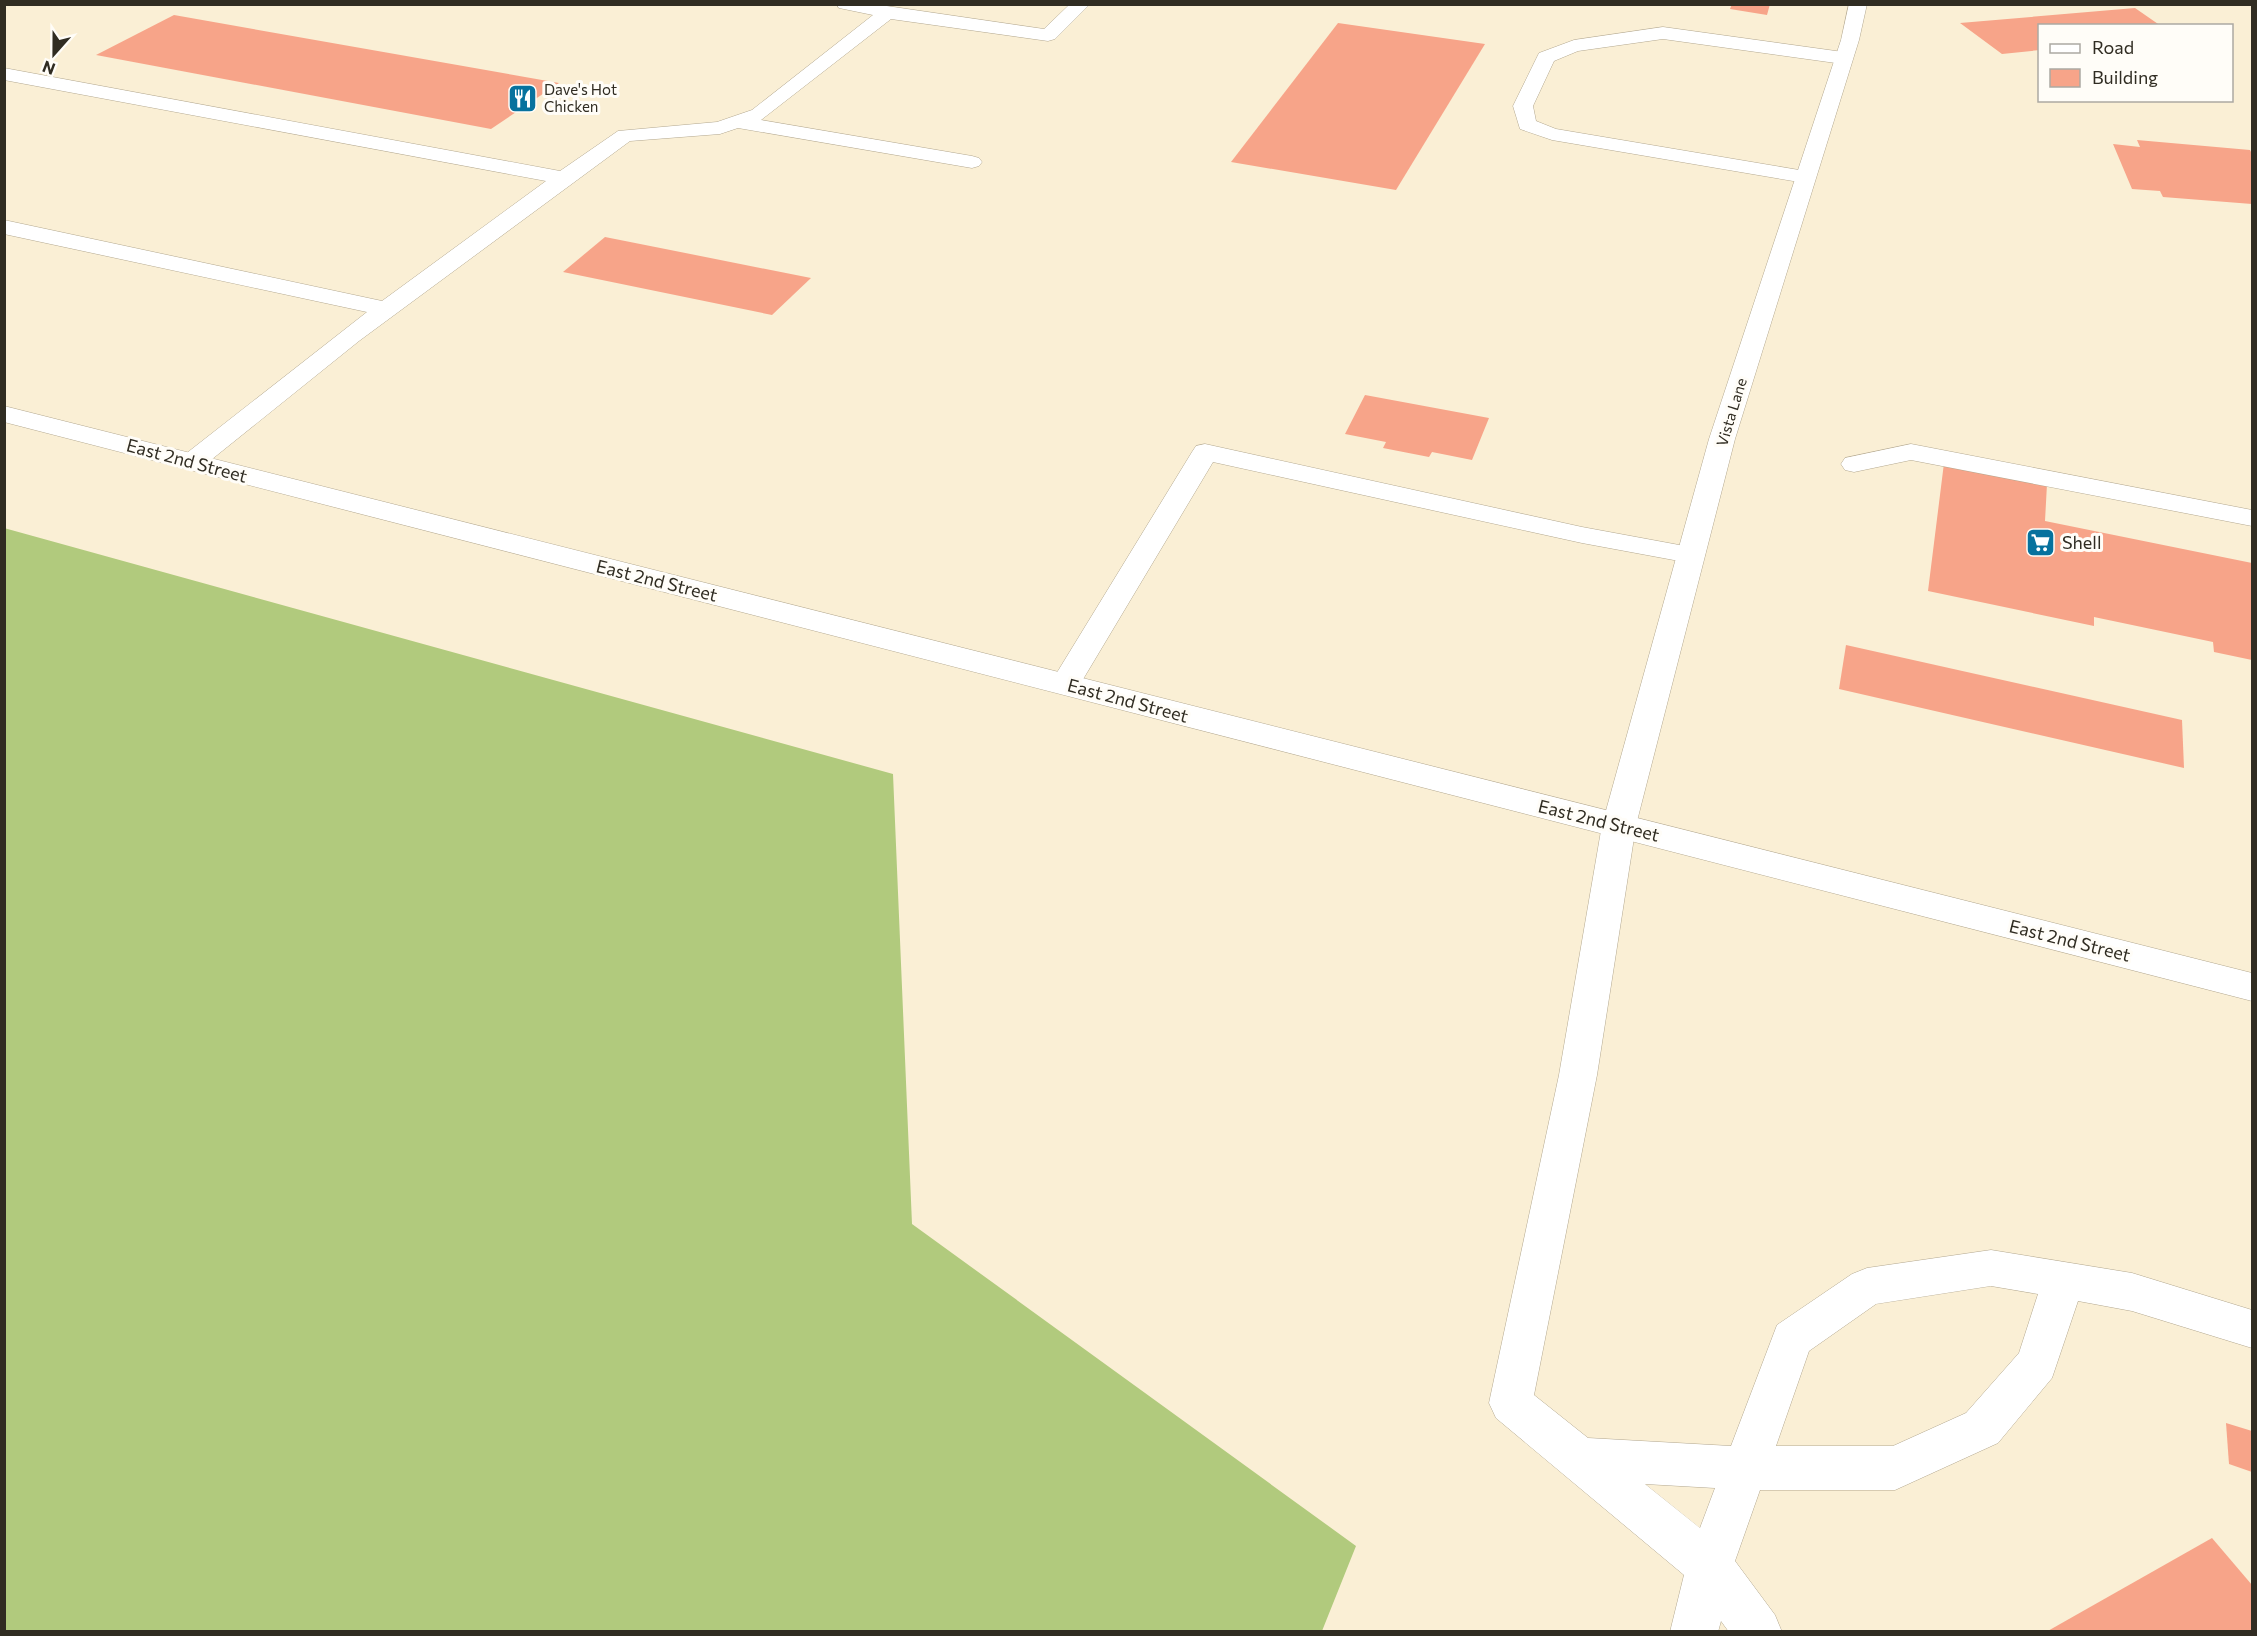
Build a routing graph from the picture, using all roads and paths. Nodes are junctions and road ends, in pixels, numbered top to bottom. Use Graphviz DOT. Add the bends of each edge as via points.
graph roads {
  1 [pos="845,4"];
  2 [pos="970,4"];
  3 [pos="1081,4"];
  4 [pos="1858,4"];
  5 [pos="886,13"];
  6 [pos="951,22"];
  7 [pos="1843,58"];
  8 [pos="4,74"];
  9 [pos="737,122"];
  10 [pos="972,162"];
  11 [pos="1806,177"];
  12 [pos="564,178"];
  13 [pos="4,227"];
  14 [pos="387,309"];
  15 [pos="4,414"];
  16 [pos="192,462"];
  17 [pos="1854,464"];
  18 [pos="2253,518"];
  19 [pos="1690,555"];
  20 [pos="1065,684"];
  21 [pos="1619,825"];
  22 [pos="2253,987"];
  23 [pos="2064,1280"];
  24 [pos="2253,1329"];
  25 [pos="1582,1459"];
  26 [pos="1746,1468"];
  27 [pos="1710,1566"];
  28 [pos="1694,1632"];
  29 [pos="1758,1632"];
  1 -- 5 [label="street"];
  2 -- 6 [label="street"];
  3 -- 6 [label="street" via="1048,35"];
  4 -- 7 [label="street, Vista Lane"];
  5 -- 6 [label="street"];
  5 -- 9 [label="street" via="759,114"];
  7 -- 11 [label="street, Vista Lane"];
  7 -- 11 [label="street" via="1663,33 1619,38 1574,46 1546,57 1523,106 1527,126 1552,134"];
  8 -- 12 [label="street"];
  9 -- 10 [label="street"];
  9 -- 12 [label="street" via="720,128 625,135"];
  11 -- 19 [label="street, Vista Lane" via="1722,439"];
  12 -- 14 [label="street"];
  13 -- 14 [label="street"];
  14 -- 16 [label="street"];
  15 -- 16 [label="street, East 2nd Street"];
  16 -- 20 [label="street, East 2nd Street"];
  17 -- 18 [label="street" via="1911,452"];
  19 -- 20 [label="street" via="1205,452"];
  19 -- 21 [label="street, Vista Lane"];
  20 -- 21 [label="street, East 2nd Street"];
  21 -- 22 [label="street, East 2nd Street"];
  21 -- 25 [label="street, Vista Lane" via="1578,1075 1511,1403"];
  23 -- 24 [label="street" via="2132,1292"];
  23 -- 26 [label="street" via="2037,1364 1982,1428 1895,1468"];
  23 -- 26 [label="street" via="1991,1268 1867,1287 1792,1339"];
  25 -- 26 [label="street"];
  25 -- 27 [label="street"];
  26 -- 27 [label="street"];
  27 -- 28 [label="street"];
  27 -- 29 [label="street"];
}
